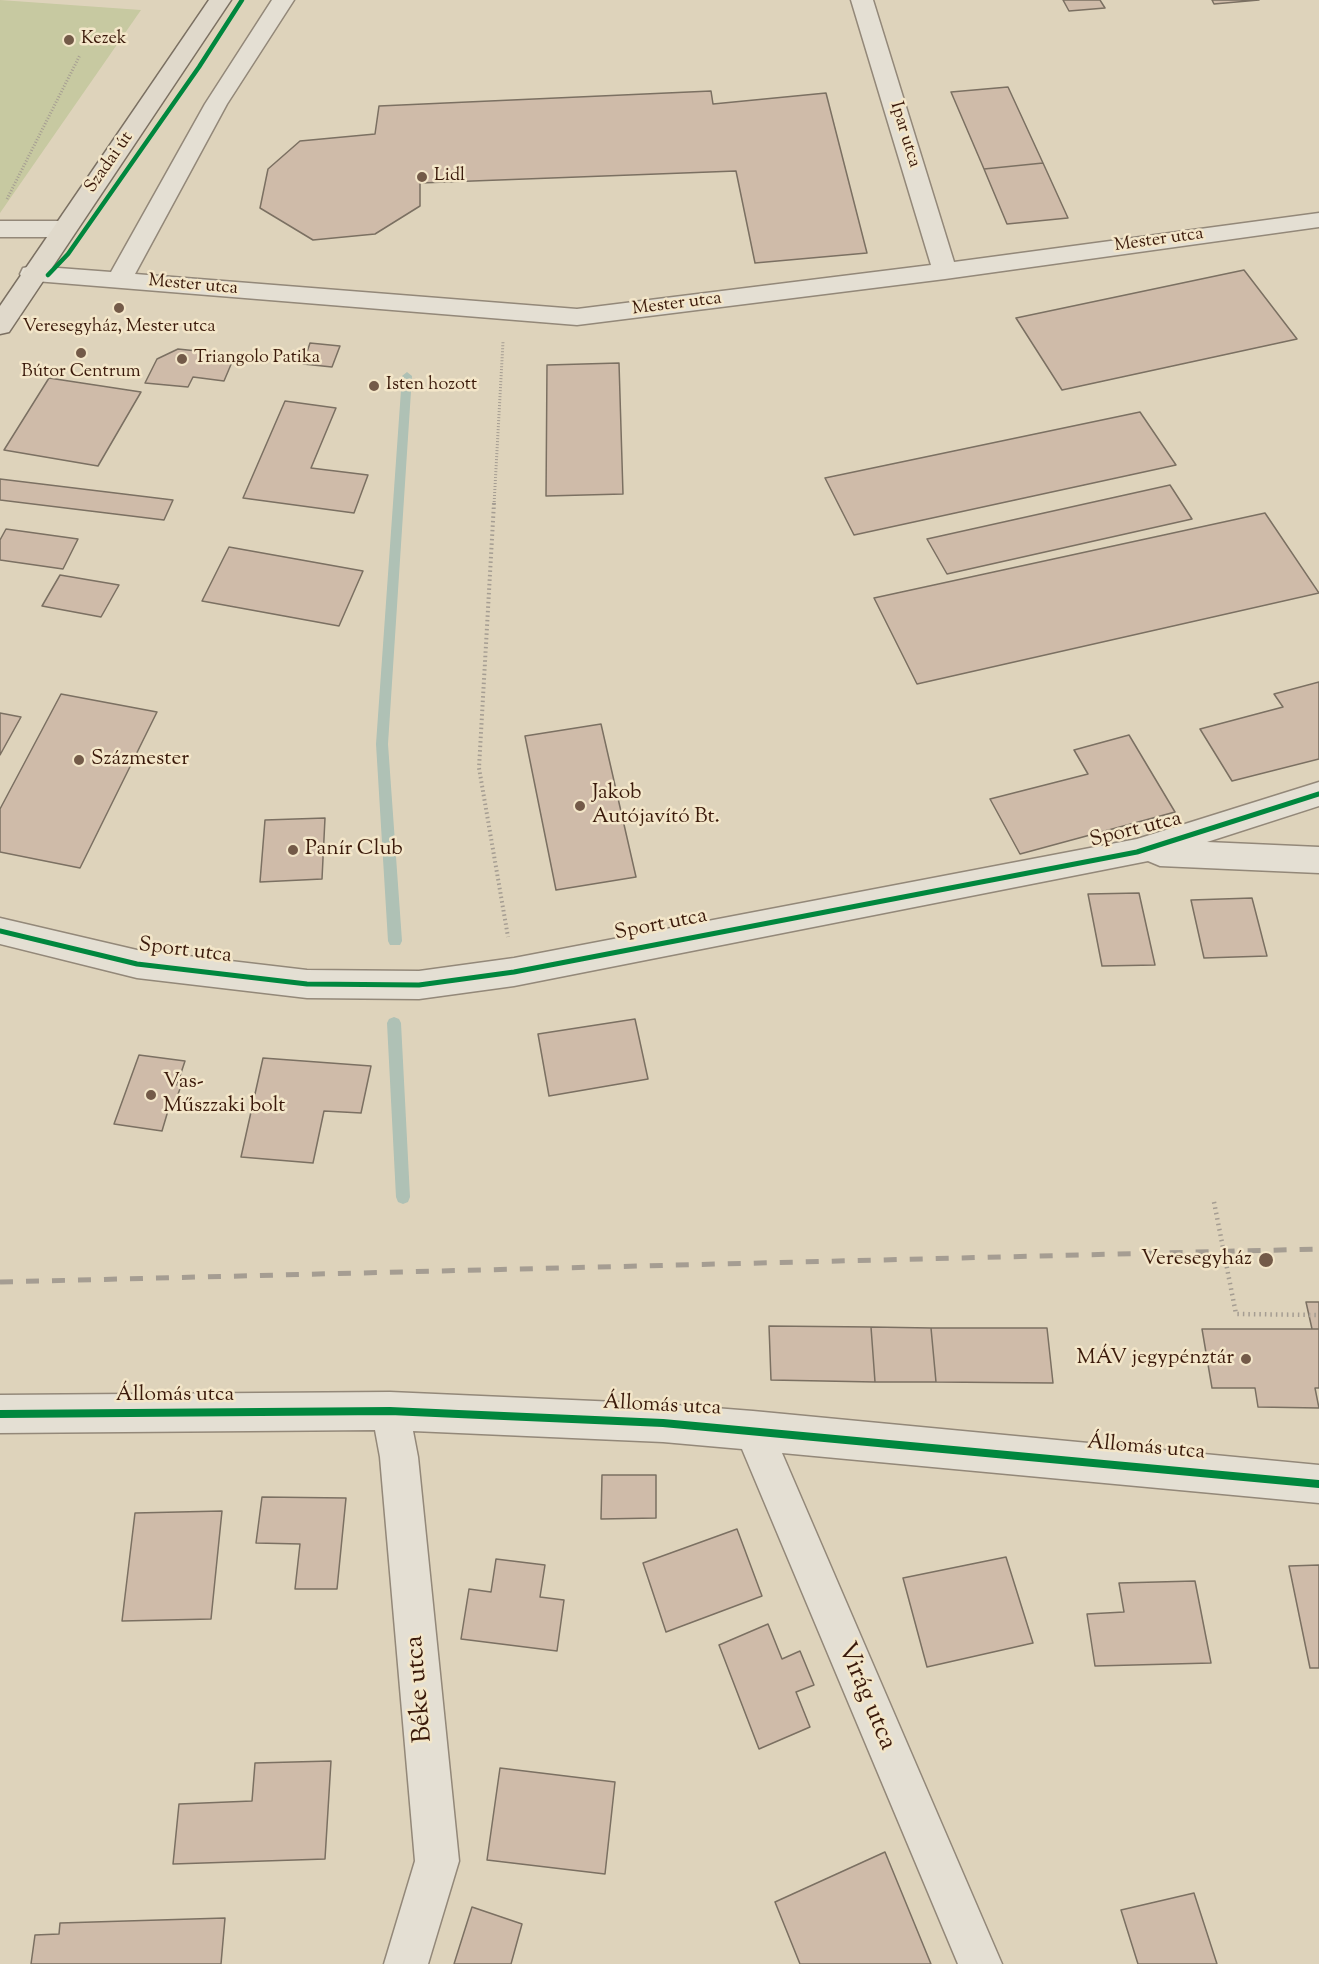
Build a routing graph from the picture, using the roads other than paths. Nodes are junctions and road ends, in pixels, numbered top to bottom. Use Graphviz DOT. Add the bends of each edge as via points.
graph roads {
  1 [pos="220,0"];
  2 [pos="283,0"];
  3 [pos="862,0"];
  4 [pos="1319,220"];
  5 [pos="0,229"];
  6 [pos="63,229"];
  7 [pos="945,271"];
  8 [pos="33,274"];
  9 [pos="119,280"];
  10 [pos="0,326"];
  11 [pos="1319,794"];
  12 [pos="1137,852"];
  13 [pos="1319,860"];
  14 [pos="0,931"];
  15 [pos="390,1411"];
  16 [pos="0,1414"];
  17 [pos="753,1430"];
  18 [pos="1319,1484"];
  19 [pos="406,1964"];
  20 [pos="980,1964"];
  1 -- 6 [label="main road, Szadai út"];
  2 -- 9 [label="street" via="216,104"];
  3 -- 7 [label="street, Ipar utca"];
  4 -- 7 [label="street, Mester utca"];
  5 -- 6 [label="street"];
  6 -- 8 [label="main road, Szadai út"];
  7 -- 9 [label="street, Mester utca" via="577,317"];
  8 -- 9 [label="street, Mester utca"];
  8 -- 10 [label="main road, Szadai út"];
  11 -- 12 [label="street, Sport utca"];
  12 -- 13 [label="street"];
  12 -- 14 [label="street, Sport utca" via="514,972 419,985 307,984 137,964"];
  15 -- 16 [label="street, Állomás utca"];
  15 -- 17 [label="street, Állomás utca"];
  15 -- 19 [label="street, Béke utca" via="399,1457 437,1861"];
  17 -- 18 [label="street, Állomás utca"];
  17 -- 20 [label="street, Virág utca"];
}
